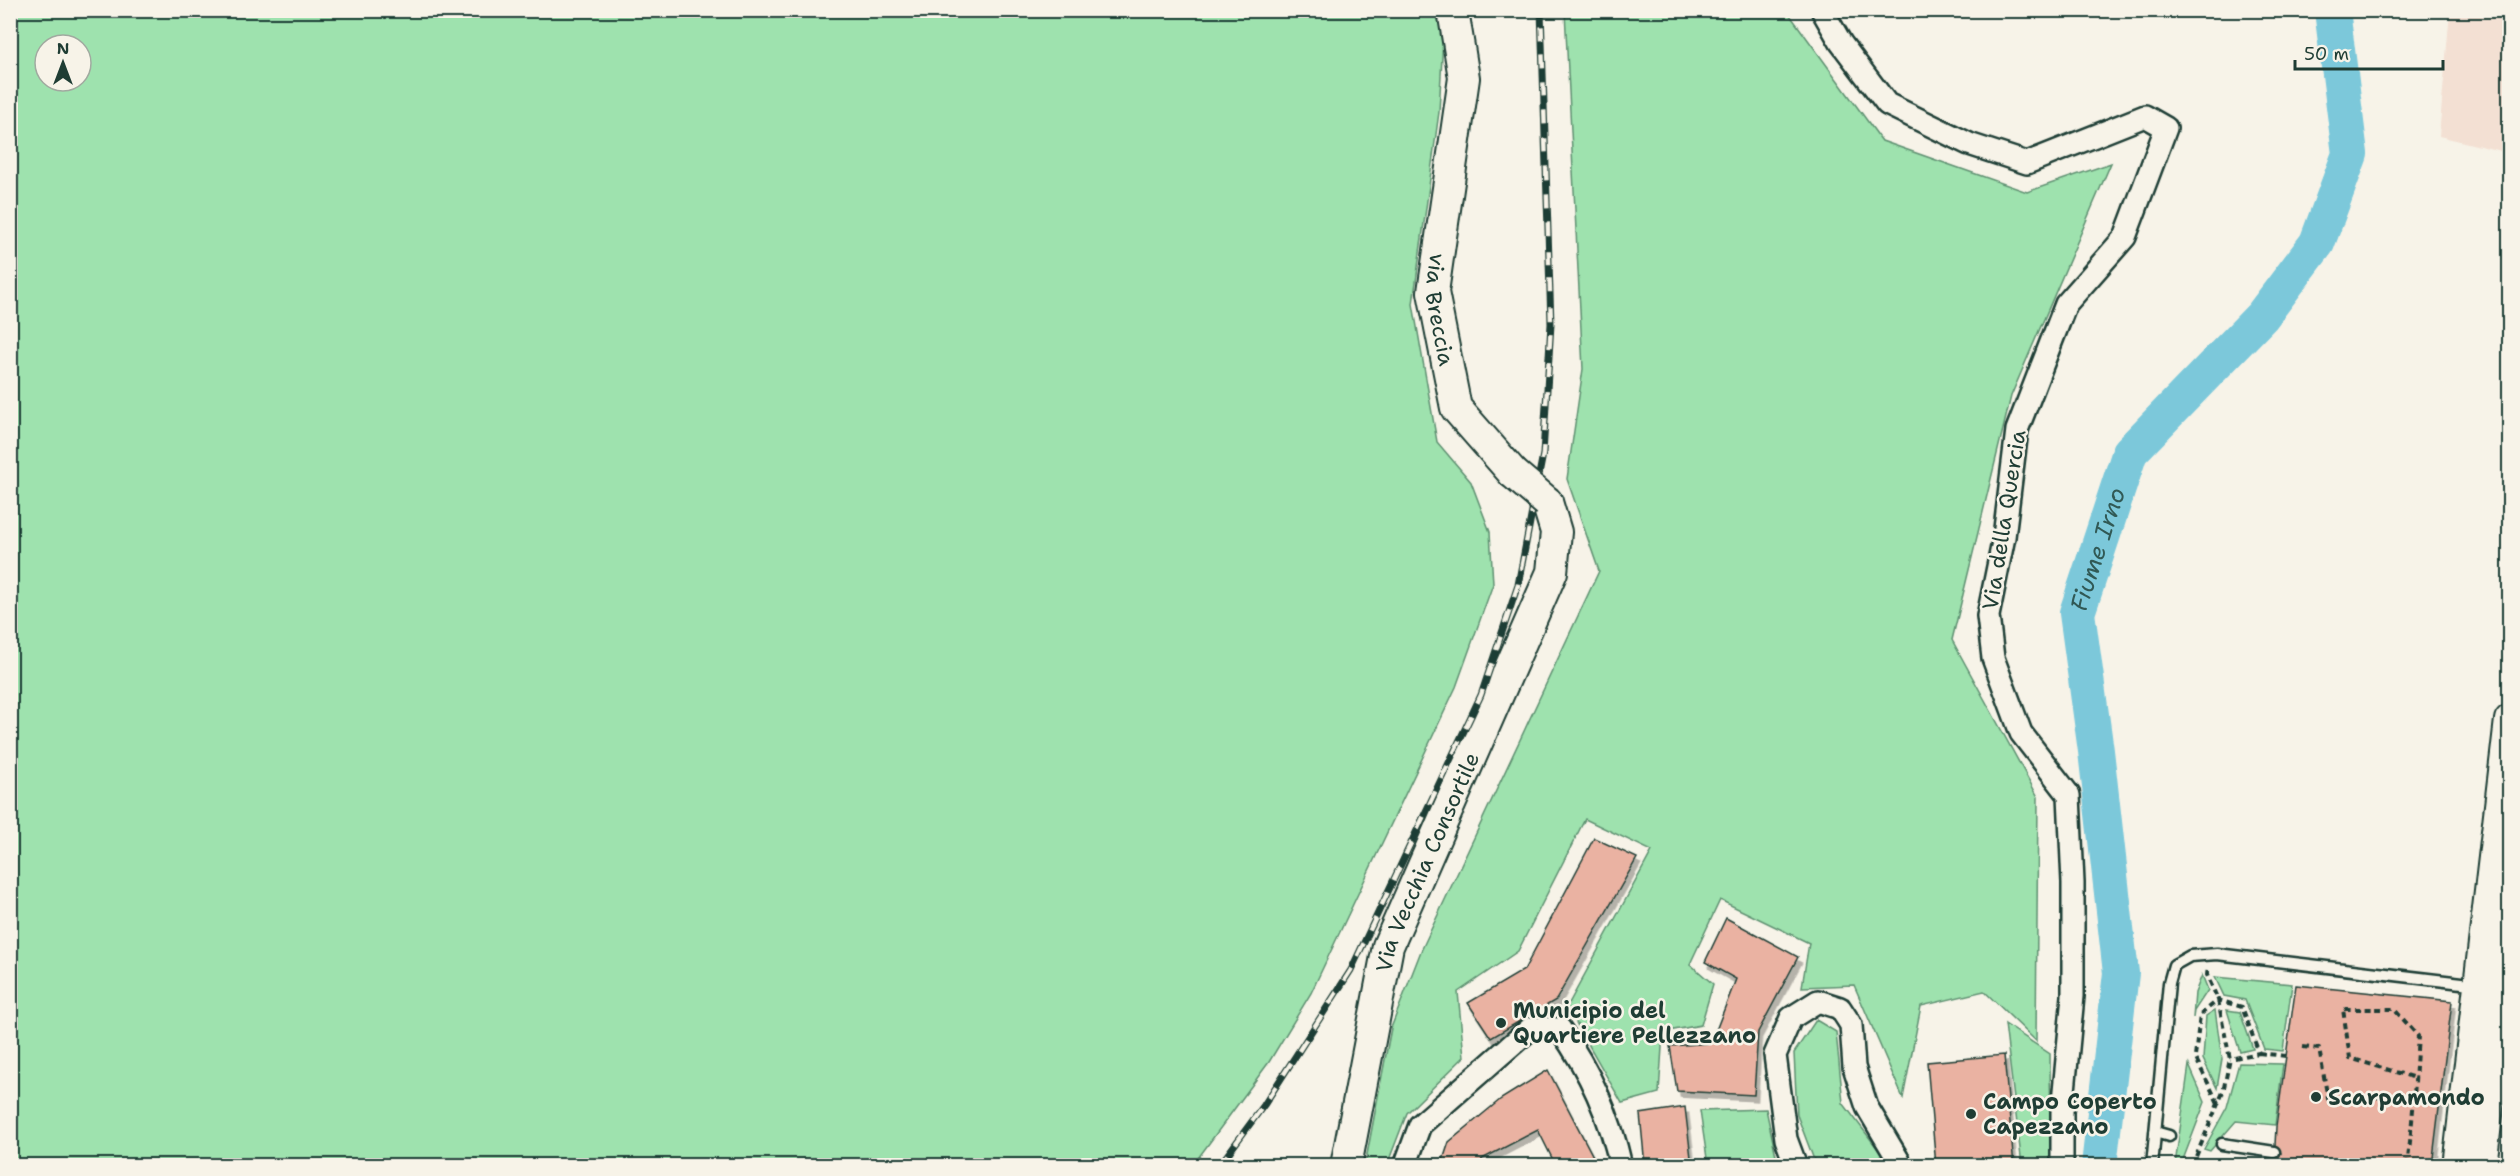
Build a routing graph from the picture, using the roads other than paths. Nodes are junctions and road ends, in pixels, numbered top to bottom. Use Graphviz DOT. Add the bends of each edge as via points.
graph roads {
  1 [pos="1453,10"];
  2 [pos="1822,10"];
  3 [pos="1552,572"];
  4 [pos="2510,720"];
  5 [pos="2510,920"];
  6 [pos="2479,985"];
  7 [pos="2155,1132"];
  8 [pos="2169,1136"];
  9 [pos="2222,1144"];
  10 [pos="2274,1152"];
  11 [pos="1346,1166"];
  12 [pos="1404,1166"];
  13 [pos="1621,1166"];
  14 [pos="1796,1166"];
  15 [pos="1902,1166"];
  16 [pos="2062,1166"];
  17 [pos="2152,1166"];
  18 [pos="2458,1166"];
  19 [pos="2481,1166"];
  1 -- 3 [label="street, via Breccia, bridge" via="1464,78 1433,292 1456,408 1513,472 1547,502 1556,532"];
  2 -- 16 [label="street, Via della Quercia" via="1841,43 1887,104 1969,144 2027,163 2145,116 2166,128 2125,237 2066,304 2017,430 2004,537 1988,616 1993,658 2021,733 2068,795 2073,996 2062,1112"];
  3 -- 11 [label="street, Via Vecchia Consortile" via="1388,946"];
  4 -- 6 [label="street"];
  5 -- 19 [label="street"];
  6 -- 7 [label="lane" via="2217,954 2190,956 2174,965 2169,982"];
  6 -- 18 [label="street"];
  7 -- 8 [label="lane"];
  7 -- 17 [label="lane"];
  9 -- 10 [label="lane"];
  12 -- 13 [label="street" via="1420,1125 1531,1028 1560,1029 1576,1052 1604,1110"];
  14 -- 15 [label="street" via="1786,1139 1775,1055 1791,1018 1818,1001 1840,1008 1851,1025 1854,1067 1867,1107"];
}
